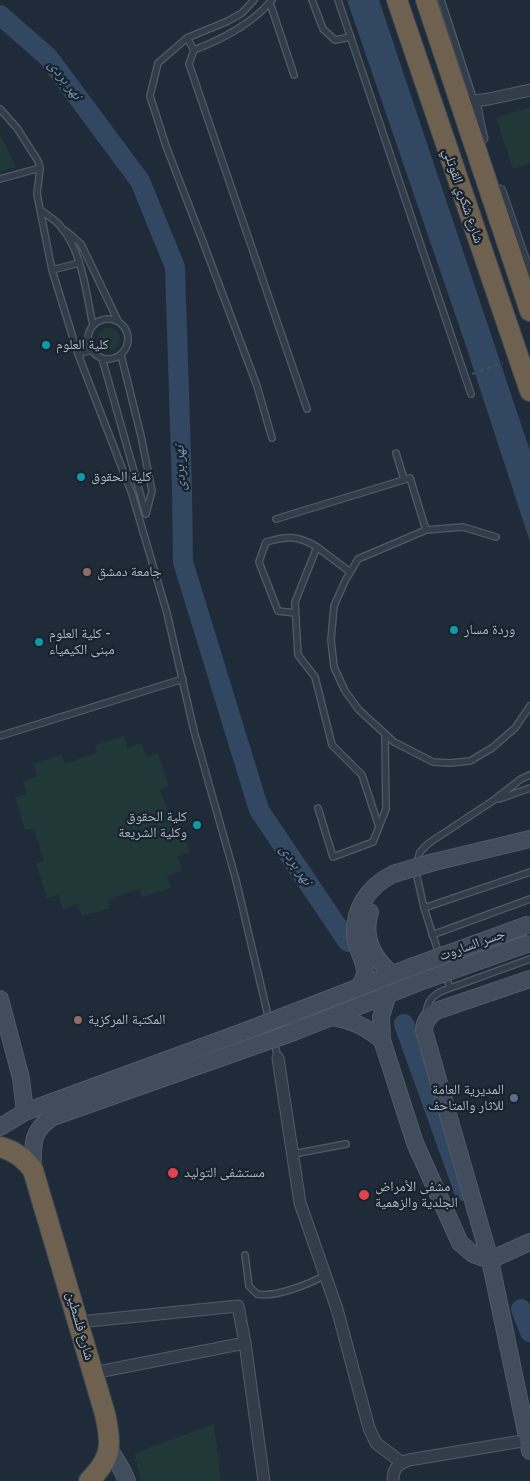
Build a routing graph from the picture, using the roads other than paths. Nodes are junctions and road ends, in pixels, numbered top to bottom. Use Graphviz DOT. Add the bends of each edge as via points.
graph roads {
  1 [pos="254,0"];
  2 [pos="312,0"];
  3 [pos="338,0"];
  4 [pos="397,0"];
  5 [pos="426,0"];
  6 [pos="441,0"];
  7 [pos="271,2"];
  8 [pos="351,37"];
  9 [pos="187,38"];
  10 [pos="194,50"];
  11 [pos="294,75"];
  12 [pos="530,90"];
  13 [pos="467,102"];
  14 [pos="0,109"];
  15 [pos="40,168"];
  16 [pos="0,179"];
  17 [pos="40,210"];
  18 [pos="61,226"];
  19 [pos="79,263"];
  20 [pos="52,270"];
  21 [pos="529,276"];
  22 [pos="530,311"];
  23 [pos="118,321"];
  24 [pos="93,325"];
  25 [pos="92,350"];
  26 [pos="78,354"];
  27 [pos="121,355"];
  28 [pos="102,358"];
  29 [pos="530,391"];
  30 [pos="471,394"];
  31 [pos="308,410"];
  32 [pos="272,438"];
  33 [pos="396,453"];
  34 [pos="404,479"];
  35 [pos="276,519"];
  36 [pos="426,530"];
  37 [pos="496,537"];
  38 [pos="317,547"];
  39 [pos="350,572"];
  40 [pos="295,613"];
  41 [pos="183,679"];
  42 [pos="530,706"];
  43 [pos="385,734"];
  44 [pos="0,736"];
  45 [pos="530,775"];
  46 [pos="530,788"];
  47 [pos="494,800"];
  48 [pos="318,808"];
  49 [pos="379,827"];
  50 [pos="530,839"];
  51 [pos="530,850"];
  52 [pos="434,868"];
  53 [pos="530,872"];
  54 [pos="395,878"];
  55 [pos="530,899"];
  56 [pos="424,908"];
  57 [pos="530,924"];
  58 [pos="432,935"];
  59 [pos="530,943"];
  60 [pos="530,959"];
  61 [pos="392,974"];
  62 [pos="530,979"];
  63 [pos="450,988"];
  64 [pos="356,989"];
  65 [pos="388,994"];
  66 [pos="0,999"];
  67 [pos="332,1017"];
  68 [pos="424,1025"];
  69 [pos="382,1040"];
  70 [pos="278,1058"];
  71 [pos="25,1112"];
  72 [pos="0,1127"];
  73 [pos="346,1144"];
  74 [pos="0,1147"];
  75 [pos="293,1154"];
  76 [pos="34,1170"];
  77 [pos="530,1242"];
  78 [pos="244,1255"];
  79 [pos="490,1260"];
  80 [pos="325,1275"];
  81 [pos="79,1322"];
  82 [pos="245,1343"];
  83 [pos="93,1373"];
  84 [pos="529,1445"];
  85 [pos="110,1450"];
  86 [pos="401,1462"];
  87 [pos="89,1481"];
  88 [pos="127,1481"];
  89 [pos="264,1481"];
  90 [pos="393,1481"];
  1 -- 9 [label="lane" via="242,13 228,21"];
  2 -- 8 [label="lane" via="323,29 335,40"];
  3 -- 8 [label="lane"];
  4 -- 29 [label="highway, شارع شكري القوتلي"];
  5 -- 13 [label="highway, شارع شكري القوتلي"];
  6 -- 13 [label="lane"];
  7 -- 10 [label="lane" via="246,24 216,42"];
  7 -- 11 [label="lane"];
  8 -- 30 [label="lane"];
  9 -- 10 [label="lane"];
  9 -- 32 [label="lane" via="158,63 150,96 257,386"];
  10 -- 31 [label="lane" via="189,64"];
  12 -- 13 [label="street"];
  13 -- 21 [label="street" via="479,119 478,125"];
  13 -- 22 [label="highway, شارع شكري القوتلي"];
  14 -- 15 [label="lane" via="17,128"];
  15 -- 16 [label="lane"];
  15 -- 17 [label="lane" via="37,194"];
  17 -- 18 [label="lane"];
  17 -- 20 [label="lane"];
  18 -- 19 [label="lane"];
  18 -- 23 [label="lane" via="81,244"];
  19 -- 20 [label="lane"];
  19 -- 24 [label="lane"];
  20 -- 26 [label="lane"];
  23 -- 24 [label="lane" via="105,319"];
  23 -- 27 [label="lane" via="128,337 126,350"];
  24 -- 25 [label="lane" via="88,338"];
  25 -- 26 [label="lane"];
  25 -- 28 [label="lane"];
  26 -- 41 [label="lane" via="132,494"];
  27 -- 28 [label="lane" via="109,360"];
  27 -- 28 [label="lane" via="152,491 146,514"];
  33 -- 34 [label="lane"];
  34 -- 35 [label="lane"];
  34 -- 36 [label="lane" via="410,478"];
  36 -- 37 [label="lane" via="463,527"];
  36 -- 39 [label="lane" via="358,559"];
  38 -- 39 [label="lane"];
  38 -- 40 [label="lane" via="295,602"];
  38 -- 40 [label="lane" via="303,539 282,538 266,542 259,562 278,611"];
  39 -- 43 [label="lane" via="334,606 331,640 334,667 345,691 359,710"];
  40 -- 49 [label="lane" via="298,655 315,677 332,745 362,775"];
  41 -- 44 [label="lane"];
  41 -- 70 [label="lane" via="194,731 236,880"];
  42 -- 43 [label="lane" via="515,728 492,748 470,761 432,762"];
  43 -- 49 [label="lane" via="386,809"];
  45 -- 47 [label="lane"];
  46 -- 47 [label="lane"];
  47 -- 56 [label="lane" via="420,852 416,872"];
  48 -- 49 [label="lane" via="333,857 373,842"];
  50 -- 52 [label="main road"];
  51 -- 52 [label="main road"];
  52 -- 54 [label="main road"];
  53 -- 56 [label="lane"];
  54 -- 61 [label="main road" via="371,907 367,932 374,956"];
  54 -- 64 [label="main road" via="373,886 358,911 356,942 365,971 363,981"];
  55 -- 58 [label="lane"];
  56 -- 58 [label="lane"];
  57 -- 61 [label="main road, جسر الساروت, bridge"];
  58 -- 63 [label="lane"];
  59 -- 65 [label="main road, جسر الساروت, bridge"];
  60 -- 63 [label="lane"];
  61 -- 64 [label="main road, جسر الساروت"];
  62 -- 68 [label="main road" via="436,1011"];
  63 -- 68 [label="lane" via="429,1000"];
  64 -- 71 [label="main road, جسر الساروت, bridge"];
  65 -- 67 [label="main road, جسر الساروت"];
  65 -- 69 [label="main road" via="381,1017"];
  66 -- 71 [label="main road" via="21,1078"];
  67 -- 69 [label="main road" via="359,1024"];
  67 -- 76 [label="main road, جسر الساروت, bridge" via="53,1117 42,1125 35,1137"];
  68 -- 79 [label="main road" via="424,1037"];
  69 -- 79 [label="main road" via="415,1144 460,1243 473,1254"];
  70 -- 75 [label="street"];
  71 -- 72 [label="main road, جسر الساروت"];
  73 -- 75 [label="lane"];
  74 -- 76 [label="highway" via="23,1157"];
  75 -- 80 [label="street" via="300,1203"];
  76 -- 81 [label="highway, شارع فلسطين"];
  77 -- 79 [label="main road"];
  78 -- 80 [label="lane" via="249,1286 257,1294 297,1288"];
  79 -- 84 [label="main road"];
  80 -- 86 [label="street" via="368,1428 376,1443"];
  81 -- 82 [label="street" via="238,1306"];
  81 -- 83 [label="highway, شارع فلسطين"];
  82 -- 83 [label="street"];
  82 -- 89 [label="street"];
  83 -- 85 [label="highway, شارع فلسطين" via="110,1434"];
  84 -- 86 [label="street"];
  85 -- 87 [label="highway" via="100,1470"];
  85 -- 88 [label="main road, شارع فلسطين"];
  86 -- 90 [label="street" via="393,1472"];
}
